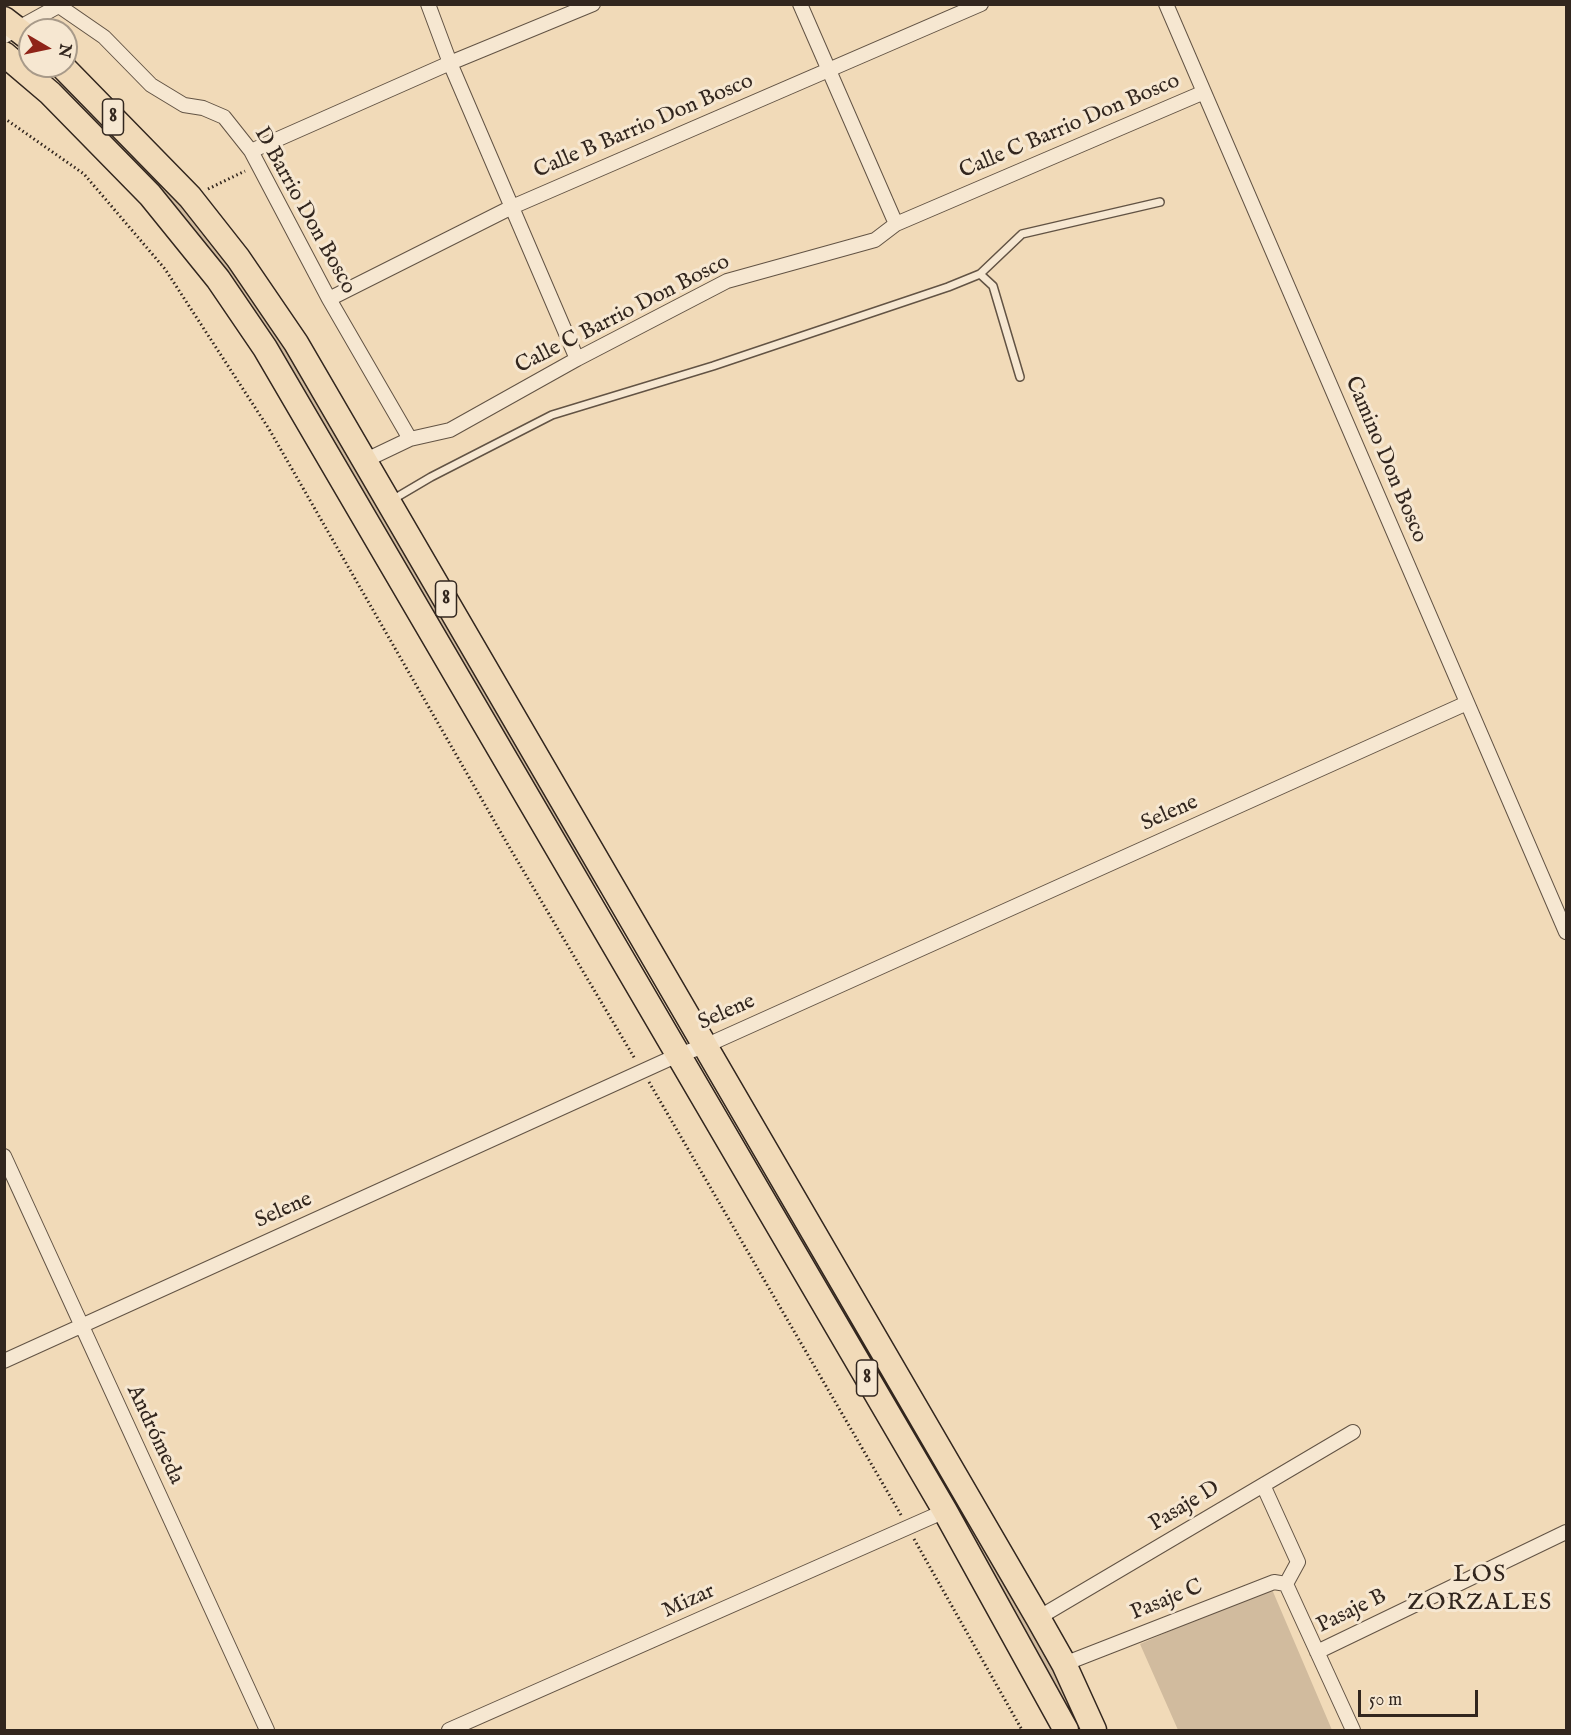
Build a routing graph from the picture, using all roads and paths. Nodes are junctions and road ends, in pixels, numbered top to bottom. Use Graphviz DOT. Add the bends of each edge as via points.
graph roads {
  1 [pos="428,4"];
  2 [pos="593,4"];
  3 [pos="800,4"];
  4 [pos="981,4"];
  5 [pos="1166,4"];
  6 [pos="60,5"];
  7 [pos="14,31"];
  8 [pos="4,54"];
  9 [pos="450,63"];
  10 [pos="828,70"];
  11 [pos="74,78"];
  12 [pos="1202,93"];
  13 [pos="4,118"];
  14 [pos="251,151"];
  15 [pos="258,165"];
  16 [pos="190,197"];
  17 [pos="1160,202"];
  18 [pos="512,207"];
  19 [pos="896,224"];
  20 [pos="980,274"];
  21 [pos="329,299"];
  22 [pos="577,359"];
  23 [pos="1020,377"];
  24 [pos="410,439"];
  25 [pos="366,460"];
  26 [pos="390,501"];
  27 [pos="1467,703"];
  28 [pos="1566,932"];
  29 [pos="705,1046"];
  30 [pos="678,1055"];
  31 [pos="642,1072"];
  32 [pos="4,1156"];
  33 [pos="81,1326"];
  34 [pos="4,1361"];
  35 [pos="1353,1432"];
  36 [pos="1263,1485"];
  37 [pos="945,1511"];
  38 [pos="908,1528"];
  39 [pos="1566,1532"];
  40 [pos="1286,1584"];
  41 [pos="1038,1618"];
  42 [pos="1317,1652"];
  43 [pos="1064,1665"];
  44 [pos="267,1731"];
  45 [pos="449,1731"];
  46 [pos="1022,1731"];
  47 [pos="1066,1731"];
  48 [pos="1094,1731"];
  49 [pos="1353,1731"];
  1 -- 9 [label="street"];
  2 -- 9 [label="street"];
  3 -- 10 [label="street"];
  4 -- 10 [label="street, Calle B Barrio Don Bosco"];
  5 -- 12 [label="street, Camino Don Bosco"];
  6 -- 7 [label="street"];
  6 -- 14 [label="street, D Barrio Don Bosco" via="104,38 151,84 184,105 224,117"];
  8 -- 30 [label="highway, 8" via="101,143 150,195 218,279 265,348"];
  9 -- 14 [label="street"];
  9 -- 18 [label="street"];
  10 -- 18 [label="street, Calle B Barrio Don Bosco"];
  10 -- 19 [label="street"];
  11 -- 16 [label="highway, 8"];
  12 -- 19 [label="street, Calle C Barrio Don Bosco"];
  12 -- 27 [label="street, Camino Don Bosco"];
  13 -- 31 [label="path" via="84,174 165,269 269,429"];
  14 -- 15 [label="street, D Barrio Don Bosco"];
  15 -- 16 [label="path"];
  15 -- 21 [label="street, D Barrio Don Bosco"];
  16 -- 25 [label="highway, 8" via="290,334"];
  17 -- 20 [label="lane" via="1022,234"];
  18 -- 21 [label="street, Calle B Barrio Don Bosco"];
  18 -- 22 [label="street"];
  19 -- 22 [label="street, Calle C Barrio Don Bosco" via="875,240 727,281"];
  20 -- 23 [label="lane" via="993,286"];
  20 -- 26 [label="lane" via="713,366 552,415"];
  21 -- 24 [label="street, D Barrio Don Bosco"];
  22 -- 24 [label="street, Calle C Barrio Don Bosco" via="450,430"];
  24 -- 25 [label="street, Calle C Barrio Don Bosco"];
  25 -- 26 [label="highway, 8"];
  26 -- 29 [label="highway, 8"];
  27 -- 28 [label="street, Camino Don Bosco"];
  27 -- 29 [label="street, Selene"];
  29 -- 30 [label="street, Selene"];
  29 -- 41 [label="highway, 8"];
  30 -- 31 [label="street, Selene"];
  30 -- 37 [label="highway, 8"];
  31 -- 33 [label="street, Selene"];
  31 -- 38 [label="path"];
  32 -- 33 [label="street, Andrómeda"];
  33 -- 34 [label="street, Selene"];
  33 -- 44 [label="street, Andrómeda"];
  35 -- 36 [label="street, Pasaje D"];
  36 -- 40 [label="street" via="1298,1562"];
  36 -- 41 [label="street, Pasaje D"];
  37 -- 38 [label="street, Mizar"];
  37 -- 47 [label="highway, 8"];
  38 -- 45 [label="street, Mizar"];
  38 -- 46 [label="path"];
  39 -- 42 [label="street, Pasaje B"];
  40 -- 42 [label="street"];
  40 -- 43 [label="street, Pasaje C" via="1274,1582"];
  41 -- 43 [label="highway, 8"];
  42 -- 49 [label="street"];
  43 -- 48 [label="highway, 8"];
}
